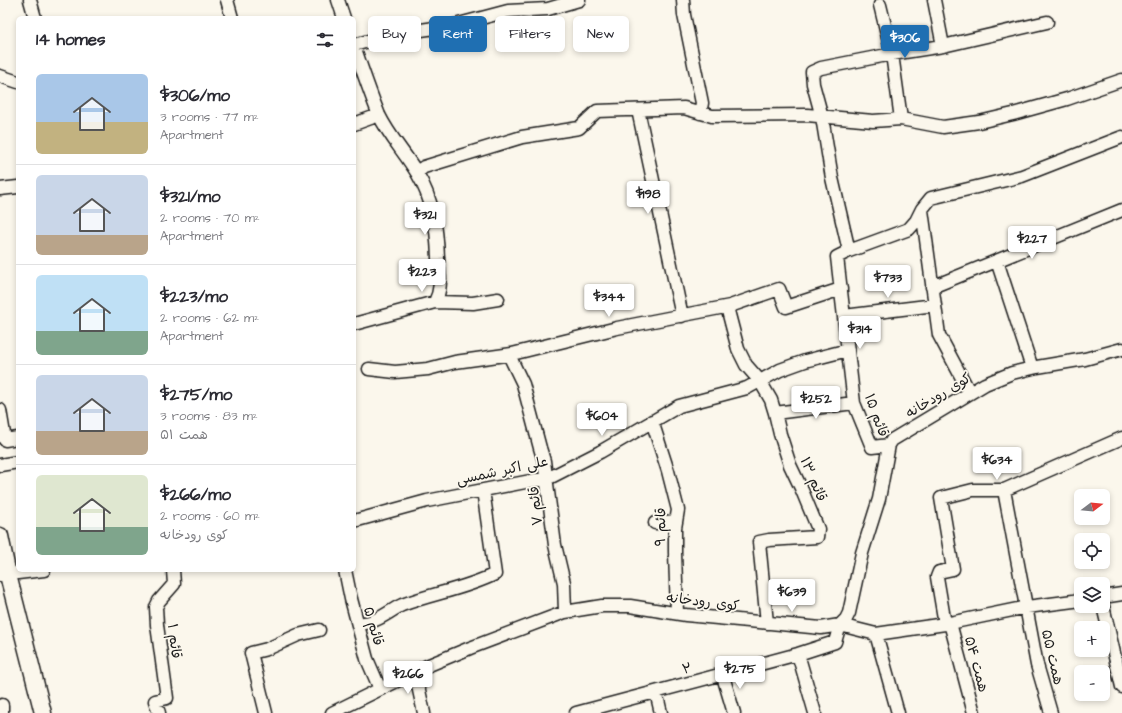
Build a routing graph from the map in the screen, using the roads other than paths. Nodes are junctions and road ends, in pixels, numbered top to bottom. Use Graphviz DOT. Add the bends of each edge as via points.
graph roads {
  1 [pos="30,0"];
  2 [pos="227,0"];
  3 [pos="338,0"];
  4 [pos="579,0"];
  5 [pos="683,0"];
  6 [pos="934,0"];
  7 [pos="880,5"];
  8 [pos="510,6"];
  9 [pos="34,16"];
  10 [pos="231,16"];
  11 [pos="343,16"];
  12 [pos="1047,22"];
  13 [pos="356,45"];
  14 [pos="943,46"];
  15 [pos="356,51"];
  16 [pos="892,54"];
  17 [pos="0,76"];
  18 [pos="1122,80"];
  19 [pos="16,81"];
  20 [pos="638,110"];
  21 [pos="700,113"];
  22 [pos="380,115"];
  23 [pos="822,117"];
  24 [pos="901,119"];
  25 [pos="356,123"];
  26 [pos="1122,137"];
  27 [pos="417,172"];
  28 [pos="16,187"];
  29 [pos="0,189"];
  30 [pos="922,209"];
  31 [pos="1122,210"];
  32 [pos="849,251"];
  33 [pos="997,261"];
  34 [pos="932,287"];
  35 [pos="841,289"];
  36 [pos="498,299"];
  37 [pos="435,302"];
  38 [pos="935,305"];
  39 [pos="727,307"];
  40 [pos="682,316"];
  41 [pos="844,316"];
  42 [pos="356,323"];
  43 [pos="1122,349"];
  44 [pos="848,350"];
  45 [pos="509,355"];
  46 [pos="1032,368"];
  47 [pos="369,369"];
  48 [pos="760,381"];
  49 [pos="970,393"];
  50 [pos="854,403"];
  51 [pos="0,410"];
  52 [pos="775,413"];
  53 [pos="652,421"];
  54 [pos="16,438"];
  55 [pos="1122,438"];
  56 [pos="889,445"];
  57 [pos="16,462"];
  58 [pos="0,465"];
  59 [pos="547,478"];
  60 [pos="483,490"];
  61 [pos="1004,490"];
  62 [pos="356,520"];
  63 [pos="676,522"];
  64 [pos="655,523"];
  65 [pos="0,536"];
  66 [pos="28,572"];
  67 [pos="173,572"];
  68 [pos="345,572"];
  69 [pos="4,575"];
  70 [pos="1122,594"];
  71 [pos="1110,595"];
  72 [pos="1074,601"];
  73 [pos="1027,607"];
  74 [pos="566,612"];
  75 [pos="677,613"];
  76 [pos="1105,613"];
  77 [pos="767,623"];
  78 [pos="948,623"];
  79 [pos="358,624"];
  80 [pos="840,625"];
  81 [pos="319,630"];
  82 [pos="876,634"];
  83 [pos="798,654"];
  84 [pos="415,672"];
  85 [pos="722,673"];
  86 [pos="1122,687"];
  87 [pos="380,689"];
  88 [pos="656,692"];
  89 [pos="580,712"];
  90 [pos="43,713"];
  91 [pos="159,713"];
  92 [pos="266,713"];
  93 [pos="332,713"];
  94 [pos="424,713"];
  95 [pos="662,713"];
  96 [pos="734,713"];
  97 [pos="815,713"];
  98 [pos="898,713"];
  99 [pos="974,713"];
  100 [pos="1051,713"];
  1 -- 9 [label="street"];
  2 -- 10 [label="street"];
  3 -- 11 [label="street"];
  4 -- 8 [label="street" via="548,10"];
  5 -- 21 [label="street" via="702,103"];
  6 -- 14 [label="street"];
  7 -- 16 [label="street"];
  8 -- 13 [label="street" via="455,25 394,34"];
  12 -- 14 [label="street"];
  14 -- 16 [label="street"];
  15 -- 22 [label="street"];
  16 -- 23 [label="street" via="812,72"];
  16 -- 24 [label="street"];
  17 -- 19 [label="street"];
  18 -- 24 [label="street" via="1067,99 979,122 943,126"];
  20 -- 21 [label="street" via="684,108"];
  20 -- 27 [label="street" via="597,111 579,128 522,137 424,167"];
  20 -- 40 [label="street"];
  21 -- 23 [label="street" via="712,116"];
  22 -- 25 [label="street"];
  22 -- 27 [label="street" via="390,135"];
  23 -- 24 [label="street"];
  23 -- 32 [label="street" via="832,178"];
  26 -- 30 [label="street" via="1022,176 931,198"];
  27 -- 37 [label="street" via="431,202 436,223 441,279"];
  28 -- 29 [label="street"];
  30 -- 32 [label="street" via="909,229"];
  30 -- 34 [label="street"];
  31 -- 33 [label="street"];
  32 -- 35 [label="street, قائم ۱۵" via="837,257"];
  33 -- 34 [label="street"];
  33 -- 46 [label="street"];
  34 -- 38 [label="street"];
  35 -- 39 [label="street" via="786,307 779,289"];
  35 -- 41 [label="street, قائم ۱۵"];
  36 -- 37 [label="street" via="473,303"];
  37 -- 42 [label="street"];
  38 -- 41 [label="street"];
  38 -- 49 [label="street" via="939,335"];
  39 -- 40 [label="street"];
  39 -- 48 [label="street, قائم ۱۳" via="738,349 746,365"];
  40 -- 45 [label="street" via="617,328"];
  41 -- 44 [label="street, قائم ۱۵"];
  43 -- 46 [label="street, کوی رودخانه" via="1085,359"];
  44 -- 48 [label="street, علی اکبر شمسی" via="805,361"];
  44 -- 50 [label="street, قائم ۱۵"];
  45 -- 47 [label="street" via="396,372"];
  45 -- 59 [label="street, قائم ۷" via="523,384"];
  46 -- 49 [label="street, کوی رودخانه" via="1012,373"];
  48 -- 52 [label="street, قائم ۱۳"];
  48 -- 53 [label="street, علی اکبر شمسی" via="747,388 679,406"];
  49 -- 56 [label="street, کوی رودخانه" via="892,440"];
  50 -- 52 [label="street"];
  50 -- 56 [label="street, قائم ۱۵" via="872,447"];
  51 -- 54 [label="street" via="5,440"];
  52 -- 77 [label="street, قائم ۱۳" via="790,464 818,529 817,537 759,542"];
  53 -- 59 [label="street, علی اکبر شمسی" via="600,452"];
  53 -- 63 [label="street, قائم ۹" via="678,510"];
  55 -- 61 [label="street"];
  56 -- 80 [label="street" via="879,499 862,553 848,613"];
  57 -- 58 [label="street"];
  59 -- 60 [label="street, علی اکبر شمسی"];
  59 -- 74 [label="street, قائم ۷" via="555,545 564,583"];
  60 -- 62 [label="street, علی اکبر شمسی" via="427,501"];
  60 -- 79 [label="street" via="495,574 461,588 400,606 374,621"];
  61 -- 73 [label="street, همت ۵۵"];
  61 -- 78 [label="street, همت ۵۴" via="973,490 941,498 953,569 939,572 937,577"];
  63 -- 64 [label="street"];
  63 -- 75 [label="street, قائم ۹"];
  65 -- 69 [label="main road"];
  66 -- 69 [label="street"];
  67 -- 91 [label="street, قائم ۱" via="174,584 156,607 167,698 155,702"];
  68 -- 79 [label="street, قائم ۵"];
  69 -- 90 [label="main road"];
  70 -- 71 [label="street"];
  72 -- 73 [label="street"];
  73 -- 78 [label="street"];
  73 -- 100 [label="street, همت ۵۵" via="1037,665"];
  74 -- 75 [label="street, کوی رودخانه" via="602,606 630,606"];
  74 -- 84 [label="street, کوی رودخانه"];
  75 -- 77 [label="street, کوی رودخانه"];
  76 -- 86 [label="street"];
  77 -- 80 [label="street, کوی رودخانه" via="821,628"];
  78 -- 82 [label="street"];
  78 -- 99 [label="street, همت ۵۴"];
  79 -- 87 [label="street, قائم ۵" via="367,659"];
  80 -- 82 [label="street"];
  80 -- 83 [label="street, ۲" via="835,642"];
  81 -- 92 [label="street" via="251,653"];
  82 -- 98 [label="street"];
  83 -- 85 [label="street, ۲"];
  83 -- 97 [label="street"];
  84 -- 87 [label="street, کوی رودخانه"];
  84 -- 94 [label="street"];
  85 -- 88 [label="street, ۲"];
  85 -- 96 [label="street"];
  87 -- 93 [label="street, کوی رودخانه"];
  88 -- 89 [label="street, ۲"];
  88 -- 95 [label="street"];
}
